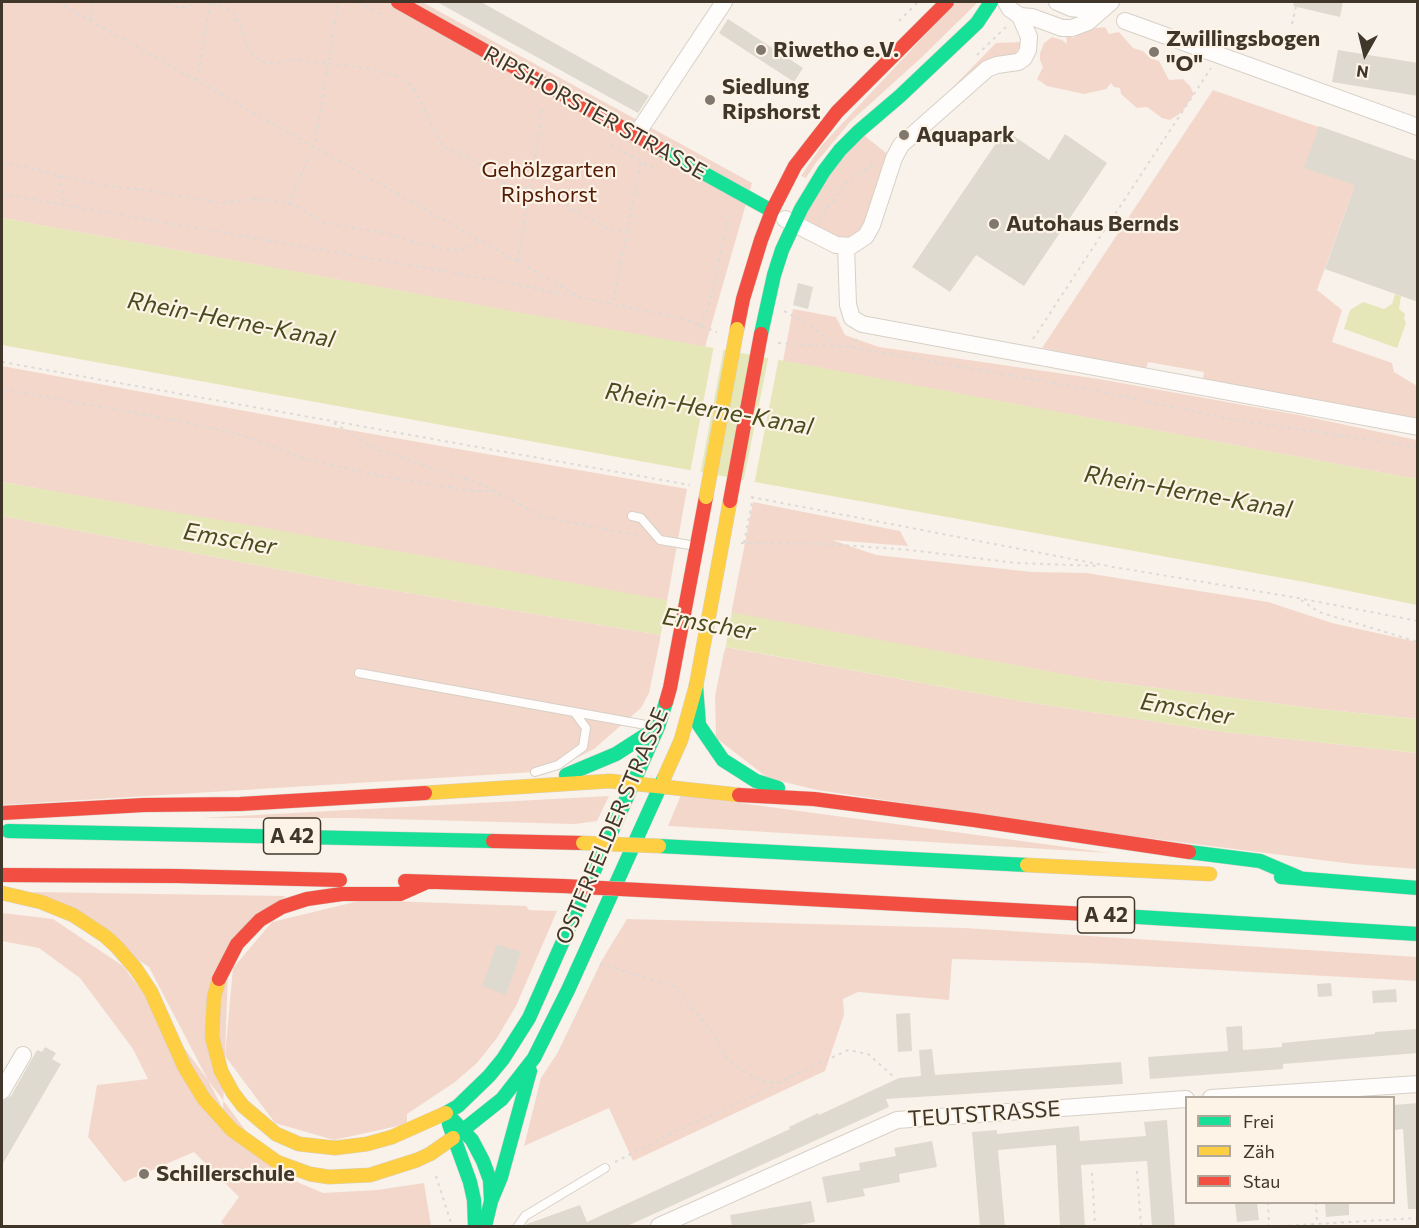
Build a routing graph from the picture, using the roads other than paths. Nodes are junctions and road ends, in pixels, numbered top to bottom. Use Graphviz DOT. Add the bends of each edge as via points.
graph roads {
  1 [pos="398,2"];
  2 [pos="724,2"];
  3 [pos="947,2"];
  4 [pos="991,2"];
  5 [pos="1057,2"];
  6 [pos="1108,4"];
  7 [pos="1012,9"];
  8 [pos="1125,21"];
  9 [pos="977,23"];
  10 [pos="1418,127"];
  11 [pos="636,135"];
  12 [pos="772,211"];
  13 [pos="793,224"];
  14 [pos="846,246"];
  15 [pos="1418,427"];
  16 [pos="632,516"];
  17 [pos="697,546"];
  18 [pos="359,673"];
  19 [pos="697,680"];
  20 [pos="575,713"];
  21 [pos="658,727"];
  22 [pos="516,777"];
  23 [pos="529,780"];
  24 [pos="633,783"];
  25 [pos="661,786"];
  26 [pos="361,797"];
  27 [pos="814,799"];
  28 [pos="2,813"];
  29 [pos="2,831"];
  30 [pos="1218,874"];
  31 [pos="2,875"];
  32 [pos="1265,877"];
  33 [pos="1300,878"];
  34 [pos="427,882"];
  35 [pos="1418,888"];
  36 [pos="2,893"];
  37 [pos="1418,934"];
  38 [pos="23,1055"];
  39 [pos="534,1058"];
  40 [pos="1418,1084"];
  41 [pos="2,1090"];
  42 [pos="1241,1096"];
  43 [pos="1185,1099"];
  44 [pos="446,1113"];
  45 [pos="459,1134"];
  46 [pos="605,1168"];
  47 [pos="491,1201"];
  48 [pos="486,1226"];
  49 [pos="518,1227"];
  50 [pos="659,1227"];
  1 -- 11 [label="main road, RIPSHORSTER STRASSE"];
  2 -- 11 [label="street"];
  3 -- 12 [label="main road, OSTERFELDER STRASSE" via="825,127 795,166"];
  4 -- 9 [label="main road, OSTERFELDER STRASSE"];
  5 -- 6 [label="street" via="1088,10"];
  6 -- 7 [label="street" via="1088,22 1072,28 1062,28"];
  7 -- 9 [label="main road"];
  7 -- 14 [label="street" via="1029,41 1024,58 987,69 909,137 894,158 869,232 856,244"];
  8 -- 10 [label="street"];
  9 -- 13 [label="main road, OSTERFELDER STRASSE" via="840,150"];
  11 -- 12 [label="main road, RIPSHORSTER STRASSE"];
  12 -- 13 [label="street, RIPSHORSTER STRASSE"];
  12 -- 17 [label="main road, OSTERFELDER STRASSE, bridge" via="751,269 737,329"];
  13 -- 14 [label="street"];
  13 -- 19 [label="main road, OSTERFELDER STRASSE, bridge" via="774,275 761,334 736,498 723,540"];
  14 -- 15 [label="street" via="848,305 856,322"];
  16 -- 17 [label="lane" via="641,518 660,540"];
  17 -- 21 [label="main road, OSTERFELDER STRASSE" via="668,699"];
  18 -- 20 [label="lane"];
  19 -- 25 [label="main road, OSTERFELDER STRASSE" via="681,740"];
  19 -- 27 [label="main road" via="699,725 723,760 756,781"];
  20 -- 21 [label="lane"];
  20 -- 23 [label="lane" via="586,728 583,747"];
  21 -- 23 [label="main road" via="597,763"];
  21 -- 24 [label="main road, OSTERFELDER STRASSE"];
  22 -- 26 [label="lane" via="439,783"];
  23 -- 24 [label="main road"];
  23 -- 26 [label="main road"];
  24 -- 25 [label="main road"];
  24 -- 44 [label="main road, OSTERFELDER STRASSE" via="529,1018 489,1076"];
  25 -- 27 [label="main road"];
  25 -- 39 [label="main road, OSTERFELDER STRASSE"];
  26 -- 28 [label="main road"];
  27 -- 33 [label="main road" via="1260,861"];
  29 -- 30 [label="main road, A 42, bridge" via="583,843"];
  31 -- 34 [label="main road, A 42"];
  32 -- 33 [label="main road"];
  33 -- 35 [label="main road"];
  34 -- 37 [label="main road, A 42, bridge" via="807,897"];
  34 -- 44 [label="main road" via="400,894 342,894 307,899 260,920 237,945 221,972 214,997 212,1037 221,1071 243,1106 276,1134 299,1144 335,1148 367,1144"];
  36 -- 45 [label="main road" via="73,915 117,947 151,992 204,1100 232,1130 272,1158 310,1174 343,1178 382,1172 430,1154"];
  38 -- 41 [label="street"];
  39 -- 45 [label="main road, OSTERFELDER STRASSE" via="502,1099"];
  39 -- 47 [label="main road, OSTERFELDER STRASSE"];
  40 -- 42 [label="street"];
  43 -- 50 [label="street, TEUTSTRASSE" via="897,1120"];
  44 -- 45 [label="main road, OSTERFELDER STRASSE"];
  45 -- 47 [label="main road, OSTERFELDER STRASSE" via="472,1140 483,1161 490,1180"];
  45 -- 48 [label="main road, OSTERFELDER STRASSE" via="474,1200"];
  46 -- 49 [label="lane" via="525,1216"];
  47 -- 48 [label="main road, OSTERFELDER STRASSE"];
}
